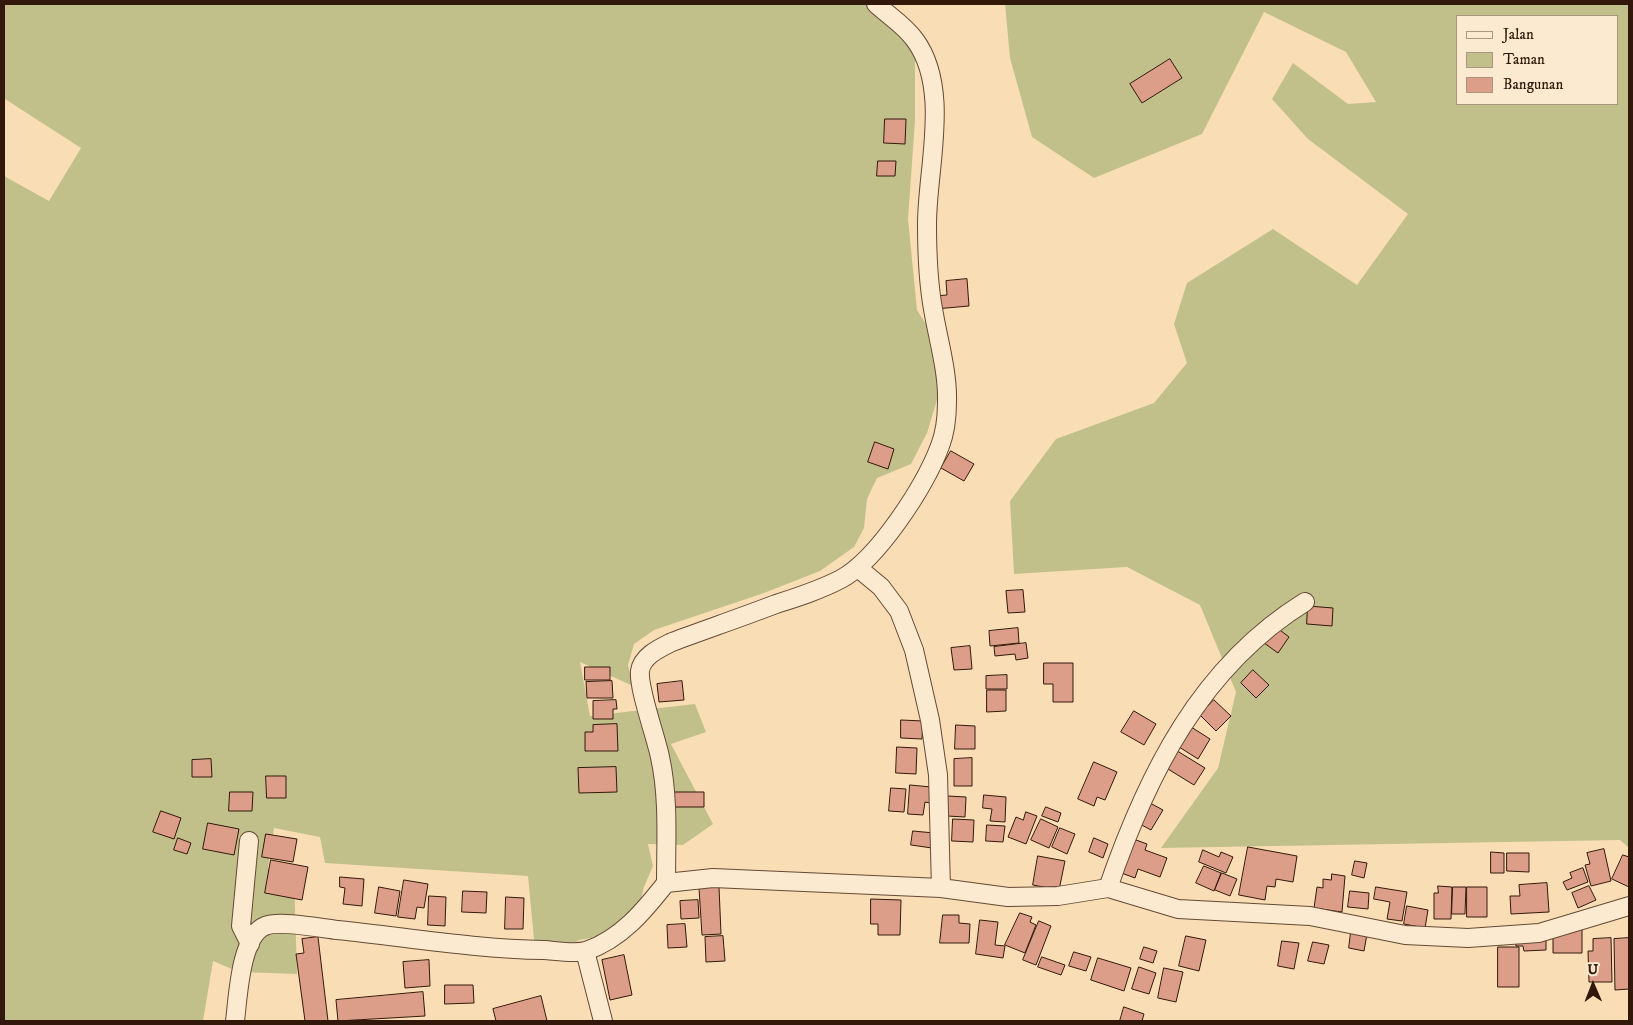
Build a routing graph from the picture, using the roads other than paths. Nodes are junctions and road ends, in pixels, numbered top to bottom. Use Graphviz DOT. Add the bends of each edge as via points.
graph roads {
  1 [pos="876,4"];
  2 [pos="858,568"];
  3 [pos="1305,602"];
  4 [pos="248,841"];
  5 [pos="666,883"];
  6 [pos="941,888"];
  7 [pos="1108,888"];
  8 [pos="1629,906"];
  9 [pos="250,944"];
  10 [pos="585,951"];
  11 [pos="235,1021"];
  12 [pos="603,1021"];
  1 -- 2 [label="street" via="915,40 930,76 934,131 927,221 928,254 932,307 946,378 947,401 940,445 930,468 913,498"];
  2 -- 5 [label="street" via="816,590 672,642 644,660 640,682 653,724 664,786"];
  2 -- 6 [label="street" via="881,587 898,610 914,650 930,720 938,775"];
  3 -- 7 [label="street" via="1274,621 1252,642 1186,718 1127,832"];
  4 -- 9 [label="street" via="241,926"];
  5 -- 6 [label="street" via="713,878"];
  5 -- 10 [label="street" via="641,916 620,933"];
  6 -- 7 [label="street" via="1016,896 1066,895"];
  7 -- 8 [label="street" via="1178,909 1310,916 1405,935 1468,938 1539,933"];
  9 -- 10 [label="street" via="265,926 288,925 427,942"];
  9 -- 11 [label="street" via="244,959"];
  10 -- 12 [label="street"];
}
